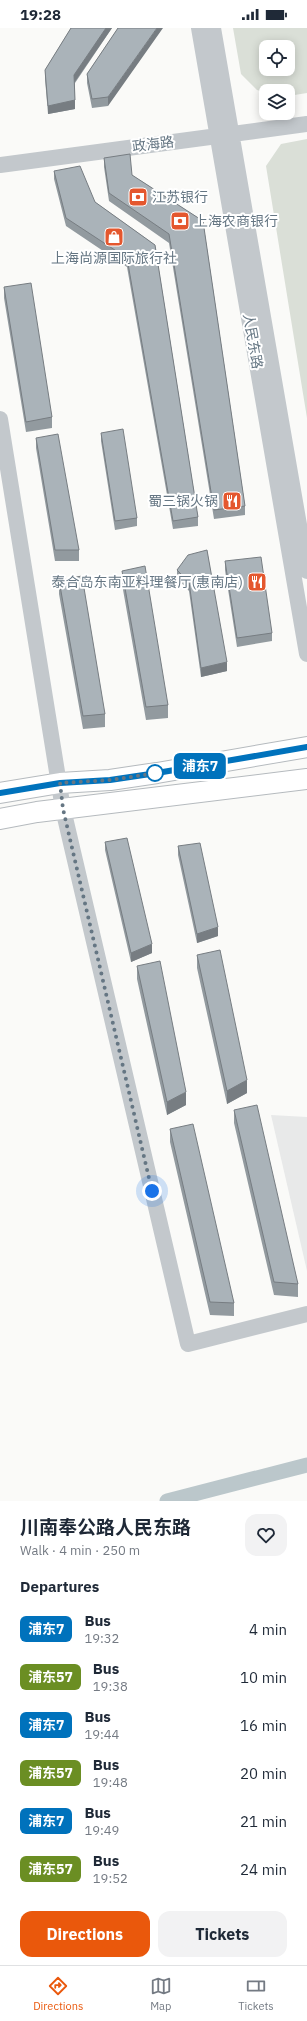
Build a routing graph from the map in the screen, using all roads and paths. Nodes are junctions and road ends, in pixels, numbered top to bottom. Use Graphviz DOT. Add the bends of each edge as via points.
graph roads {
  1 [pos="199,28"];
  2 [pos="213,28"];
  3 [pos="307,124"];
  4 [pos="225,135"];
  5 [pos="0,165"];
  6 [pos="0,419"];
  7 [pos="307,571"];
  8 [pos="307,654"];
  9 [pos="307,747"];
  10 [pos="307,779"];
  11 [pos="60,783"];
  12 [pos="0,793"];
  13 [pos="63,809"];
  14 [pos="0,819"];
  15 [pos="307,1314"];
  1 -- 4 [label="street, 人民东路"];
  2 -- 4 [label="street, 人民东路"];
  3 -- 4 [label="street, 政海路"];
  4 -- 5 [label="street, 政海路"];
  4 -- 7 [label="street, 人民东路"];
  4 -- 8 [label="street, 人民东路"];
  6 -- 11 [label="street"];
  9 -- 11 [label="main road" via="110,780"];
  10 -- 13 [label="main road"];
  11 -- 12 [label="main road"];
  11 -- 13 [label="street"];
  13 -- 14 [label="main road"];
  13 -- 15 [label="street" via="188,1344"];
}
